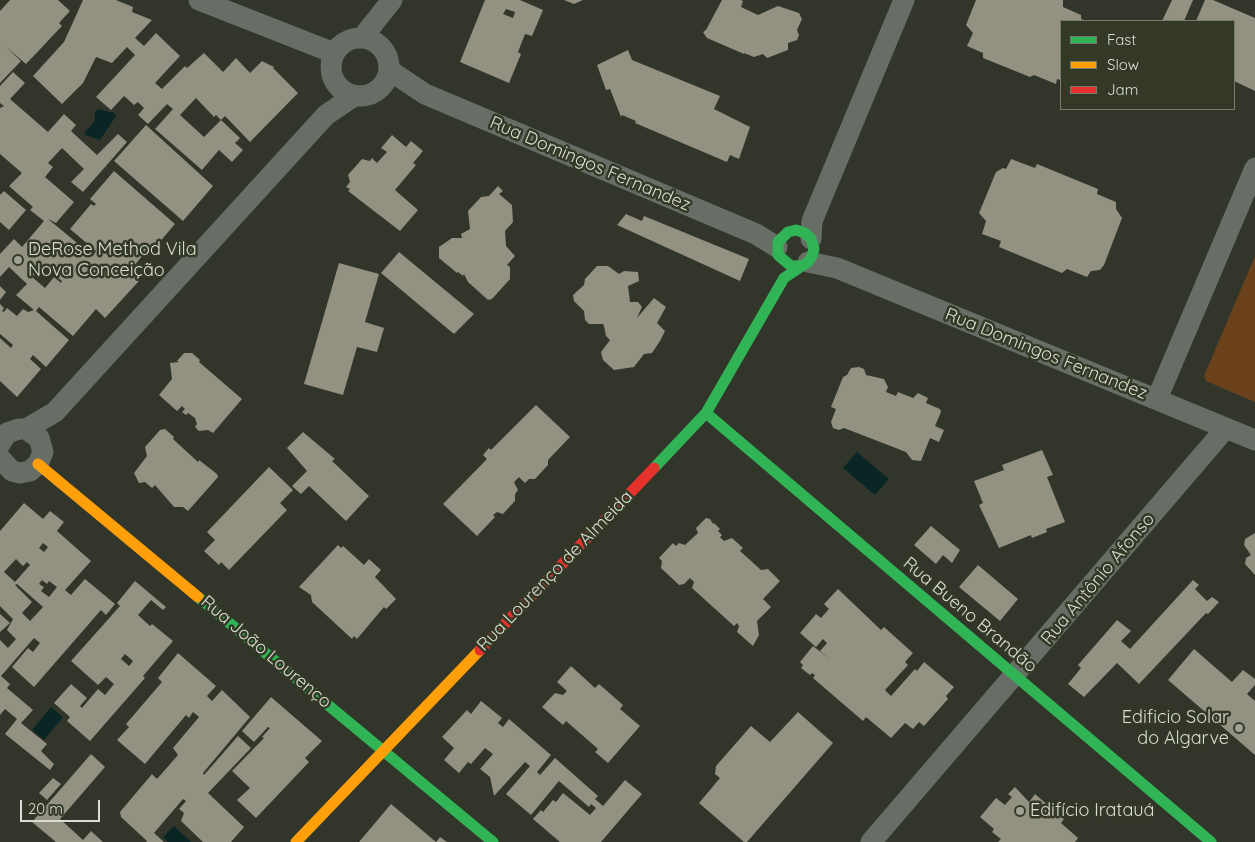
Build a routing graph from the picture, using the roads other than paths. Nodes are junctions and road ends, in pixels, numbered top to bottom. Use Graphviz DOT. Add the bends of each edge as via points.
graph roads {
  1 [pos="200,0"];
  2 [pos="904,0"];
  3 [pos="390,3"];
  4 [pos="362,38"];
  5 [pos="384,48"];
  6 [pos="334,53"];
  7 [pos="386,78"];
  8 [pos="346,91"];
  9 [pos="1255,168"];
  10 [pos="797,249"];
  11 [pos="1157,399"];
  12 [pos="55,412"];
  13 [pos="706,414"];
  14 [pos="1226,428"];
  15 [pos="8,433"];
  16 [pos="1255,440"];
  17 [pos="0,459"];
  18 [pos="34,461"];
  19 [pos="0,479"];
  20 [pos="1015,676"];
  21 [pos="384,750"];
  22 [pos="296,842"];
  23 [pos="492,842"];
  24 [pos="871,842"];
  25 [pos="1211,842"];
  1 -- 6 [label="street"];
  2 -- 10 [label="street, Rua Lourenço de Almeida"];
  3 -- 4 [label="street"];
  3 -- 5 [label="street"];
  4 -- 5 [label="street"];
  4 -- 6 [label="street" via="347,40"];
  5 -- 7 [label="street" via="388,56"];
  6 -- 8 [label="street" via="331,71"];
  7 -- 8 [label="street" via="370,95"];
  7 -- 10 [label="street, Rua Domingos Fernandez"];
  8 -- 12 [label="street"];
  9 -- 11 [label="street"];
  10 -- 11 [label="street, Rua Domingos Fernandez" via="836,268"];
  10 -- 13 [label="street, Rua Lourenço de Almeida"];
  11 -- 14 [label="street, Rua Domingos Fernandez"];
  12 -- 15 [label="street"];
  12 -- 18 [label="street"];
  13 -- 20 [label="street, Rua Bueno Brandão"];
  13 -- 21 [label="street, Rua Lourenço de Almeida"];
  14 -- 16 [label="street, Rua Domingos Fernandez"];
  14 -- 20 [label="street, Rua Antônio Afonso"];
  15 -- 18 [label="street" via="39,438"];
  17 -- 18 [label="street" via="12,471"];
  18 -- 19 [label="street"];
  18 -- 21 [label="street, Rua João Lourenço"];
  20 -- 24 [label="street, Rua Antônio Afonso"];
  20 -- 25 [label="street, Rua Bueno Brandão"];
  21 -- 22 [label="street, Rua Lourenço de Almeida"];
  21 -- 23 [label="street, Rua João Lourenço"];
}
